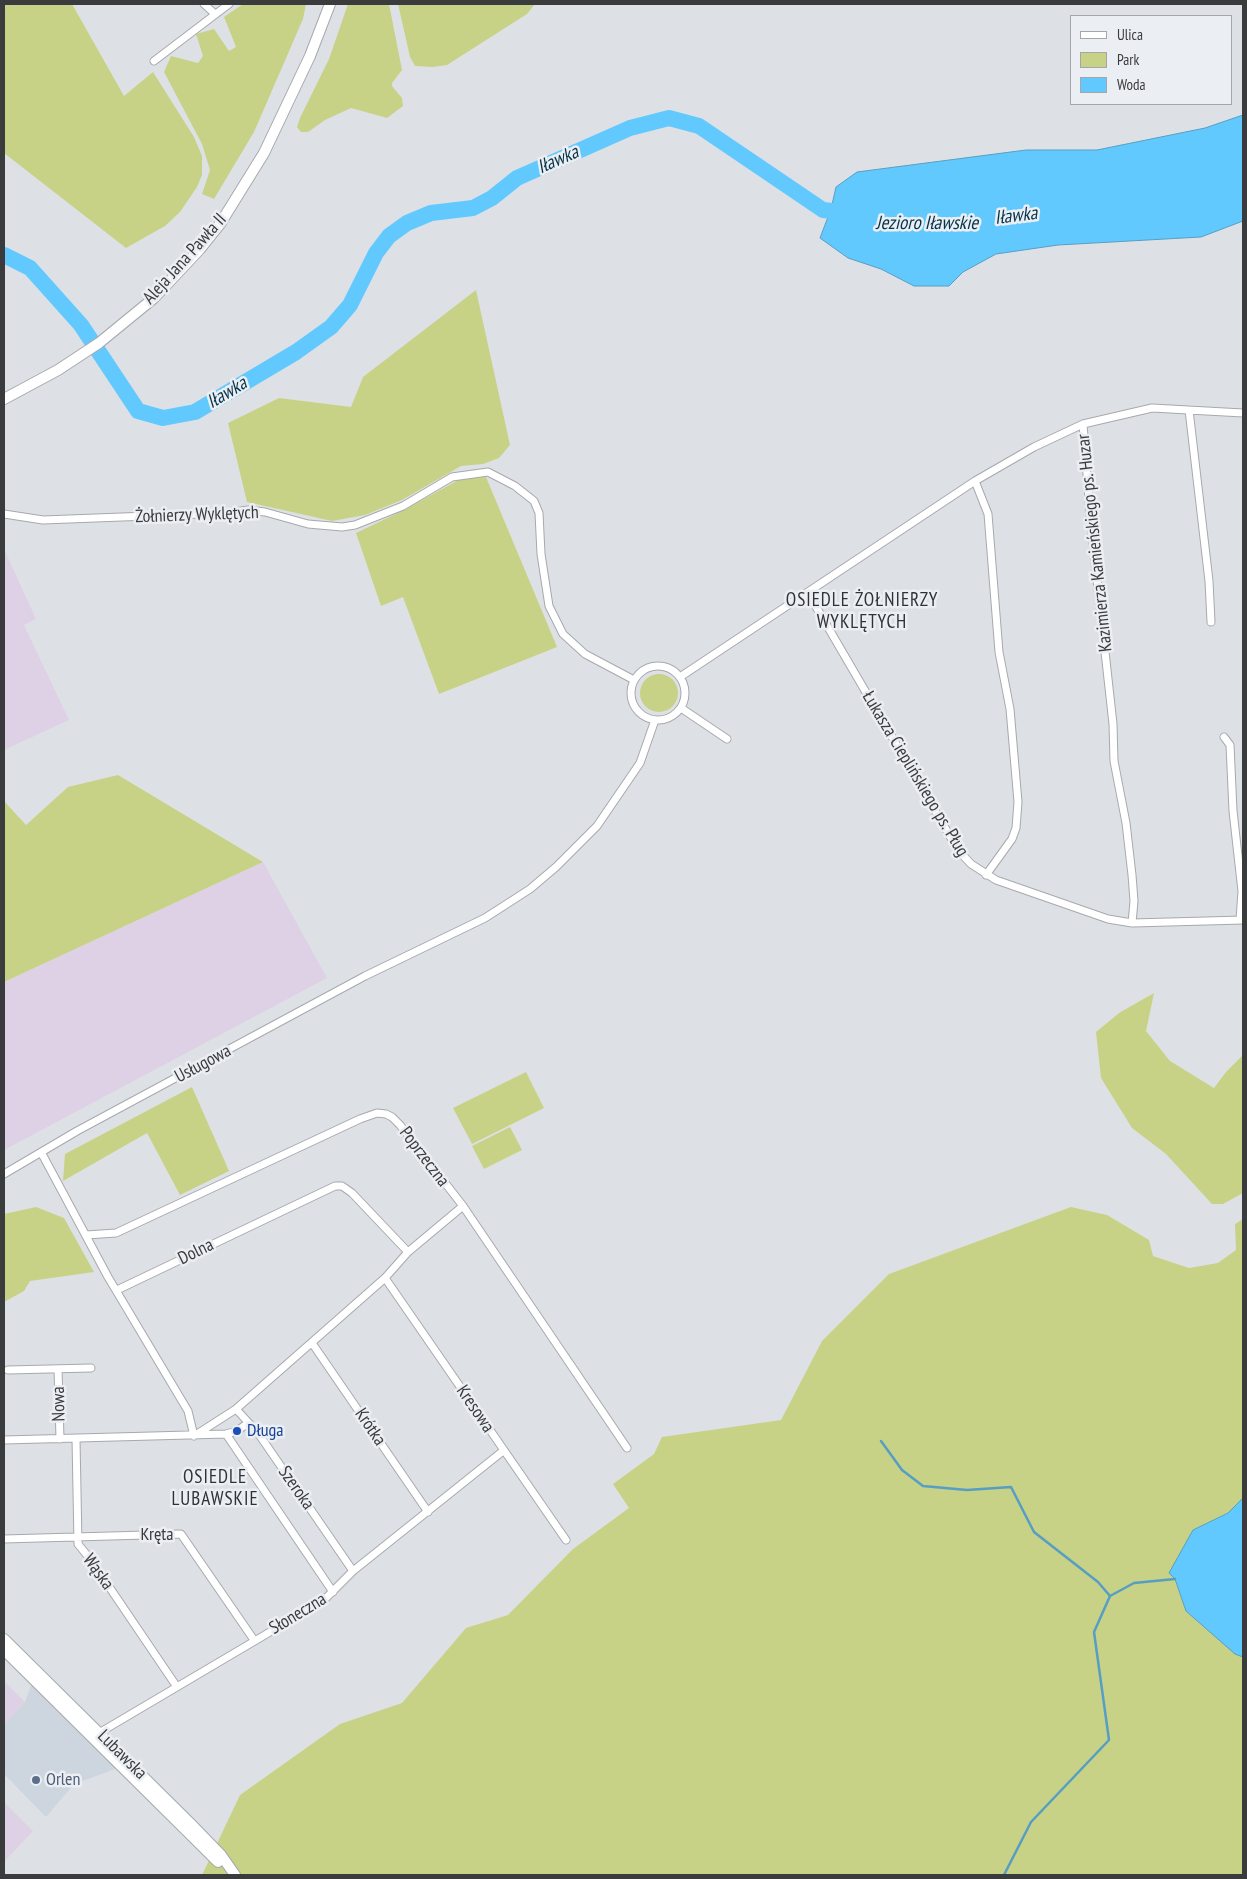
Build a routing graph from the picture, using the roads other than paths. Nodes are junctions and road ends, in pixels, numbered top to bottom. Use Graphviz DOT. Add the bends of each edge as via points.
graph roads {
  1 [pos="204,4"];
  2 [pos="230,4"];
  3 [pos="330,5"];
  4 [pos="215,14"];
  5 [pos="154,61"];
  6 [pos="6,398"];
  7 [pos="1189,410"];
  8 [pos="1243,413"];
  9 [pos="1083,424"];
  10 [pos="975,481"];
  11 [pos="4,514"];
  12 [pos="808,593"];
  13 [pos="1211,622"];
  14 [pos="680,677"];
  15 [pos="634,680"];
  16 [pos="681,708"];
  17 [pos="654,720"];
  18 [pos="1224,737"];
  19 [pos="727,739"];
  20 [pos="986,875"];
  21 [pos="1242,920"];
  22 [pos="1132,923"];
  23 [pos="41,1152"];
  24 [pos="4,1174"];
  25 [pos="463,1206"];
  26 [pos="86,1235"];
  27 [pos="408,1252"];
  28 [pos="385,1278"];
  29 [pos="117,1290"];
  30 [pos="312,1343"];
  31 [pos="91,1368"];
  32 [pos="58,1369"];
  33 [pos="8,1370"];
  34 [pos="236,1409"];
  35 [pos="248,1423"];
  36 [pos="226,1434"];
  37 [pos="194,1436"];
  38 [pos="60,1439"];
  39 [pos="76,1439"];
  40 [pos="4,1440"];
  41 [pos="627,1448"];
  42 [pos="503,1451"];
  43 [pos="428,1512"];
  44 [pos="77,1536"];
  45 [pos="4,1539"];
  46 [pos="566,1540"];
  47 [pos="353,1571"];
  48 [pos="333,1592"];
  49 [pos="4,1639"];
  50 [pos="254,1640"];
  51 [pos="4,1650"];
  52 [pos="176,1687"];
  53 [pos="86,1732"];
  54 [pos="99,1733"];
  55 [pos="235,1875"];
  1 -- 4 [label="street"];
  2 -- 4 [label="street"];
  3 -- 6 [label="main road, Aleja Jana Pawła II" via="310,56 264,153 220,224 176,276 130,320 58,370"];
  4 -- 5 [label="street"];
  7 -- 8 [label="street"];
  7 -- 9 [label="street" via="1152,408"];
  7 -- 13 [label="street"];
  9 -- 10 [label="street" via="1034,447"];
  9 -- 22 [label="street, Kazimierza Kamieńskiego ps. Huzar" via="1114,761 1132,875"];
  10 -- 12 [label="street"];
  10 -- 20 [label="street" via="988,514 999,652 1010,709 1016,770 1016,828 1012,839"];
  11 -- 15 [label="street, Żołnierzy Wyklętych" via="53,520 248,510 308,524 342,527 403,506 452,477 488,472 515,486 534,501 539,513 549,606 563,634 585,654"];
  12 -- 14 [label="street"];
  12 -- 20 [label="street, Łukasza Cieplińskiego ps. Pług" via="958,850"];
  14 -- 15 [label="street" via="666,667 653,666 641,671"];
  14 -- 16 [label="street" via="685,685"];
  15 -- 17 [label="street" via="630,694 634,707 643,717"];
  16 -- 17 [label="street" via="669,718"];
  16 -- 19 [label="street"];
  17 -- 23 [label="street, Usługowa" via="640,763 597,826 530,888 485,918 365,976"];
  18 -- 21 [label="street" via="1230,746"];
  20 -- 22 [label="street, Łukasza Cieplińskiego ps. Pług" via="1108,919"];
  21 -- 22 [label="street, Łukasza Cieplińskiego ps. Pług"];
  23 -- 24 [label="street, Usługowa"];
  23 -- 26 [label="street"];
  25 -- 26 [label="street, Poprzeczna" via="400,1125 392,1117 377,1113 116,1233"];
  25 -- 27 [label="street"];
  25 -- 41 [label="street, Poprzeczna"];
  26 -- 29 [label="street"];
  27 -- 28 [label="street"];
  27 -- 29 [label="street, Dolna" via="352,1193 342,1186 334,1186"];
  28 -- 30 [label="street"];
  28 -- 42 [label="street, Kresowa"];
  29 -- 37 [label="street" via="188,1411"];
  30 -- 34 [label="street"];
  30 -- 43 [label="street, Krótka"];
  31 -- 32 [label="street, Nowa"];
  32 -- 33 [label="street, Nowa"];
  32 -- 38 [label="street, Nowa"];
  34 -- 35 [label="street, Szeroka"];
  34 -- 37 [label="street"];
  35 -- 36 [label="street"];
  35 -- 47 [label="street, Szeroka"];
  36 -- 37 [label="street"];
  36 -- 48 [label="street, Szeroka"];
  37 -- 39 [label="street"];
  38 -- 39 [label="street"];
  38 -- 40 [label="street"];
  39 -- 44 [label="street, Wąska"];
  42 -- 43 [label="street, Słoneczna"];
  42 -- 46 [label="street, Kresowa"];
  43 -- 47 [label="street, Słoneczna"];
  44 -- 45 [label="street, Kręta"];
  44 -- 50 [label="street, Kręta" via="181,1534"];
  44 -- 52 [label="street, Wąska" via="78,1544"];
  47 -- 48 [label="street, Słoneczna"];
  48 -- 50 [label="street, Słoneczna"];
  49 -- 54 [label="main road, Lubawska"];
  50 -- 52 [label="street, Słoneczna"];
  51 -- 53 [label="main road, Lubawska"];
  52 -- 54 [label="street, Słoneczna"];
  53 -- 54 [label="main road"];
  53 -- 55 [label="main road, Lubawska"];
  54 -- 55 [label="main road, Lubawska" via="221,1855"];
}
